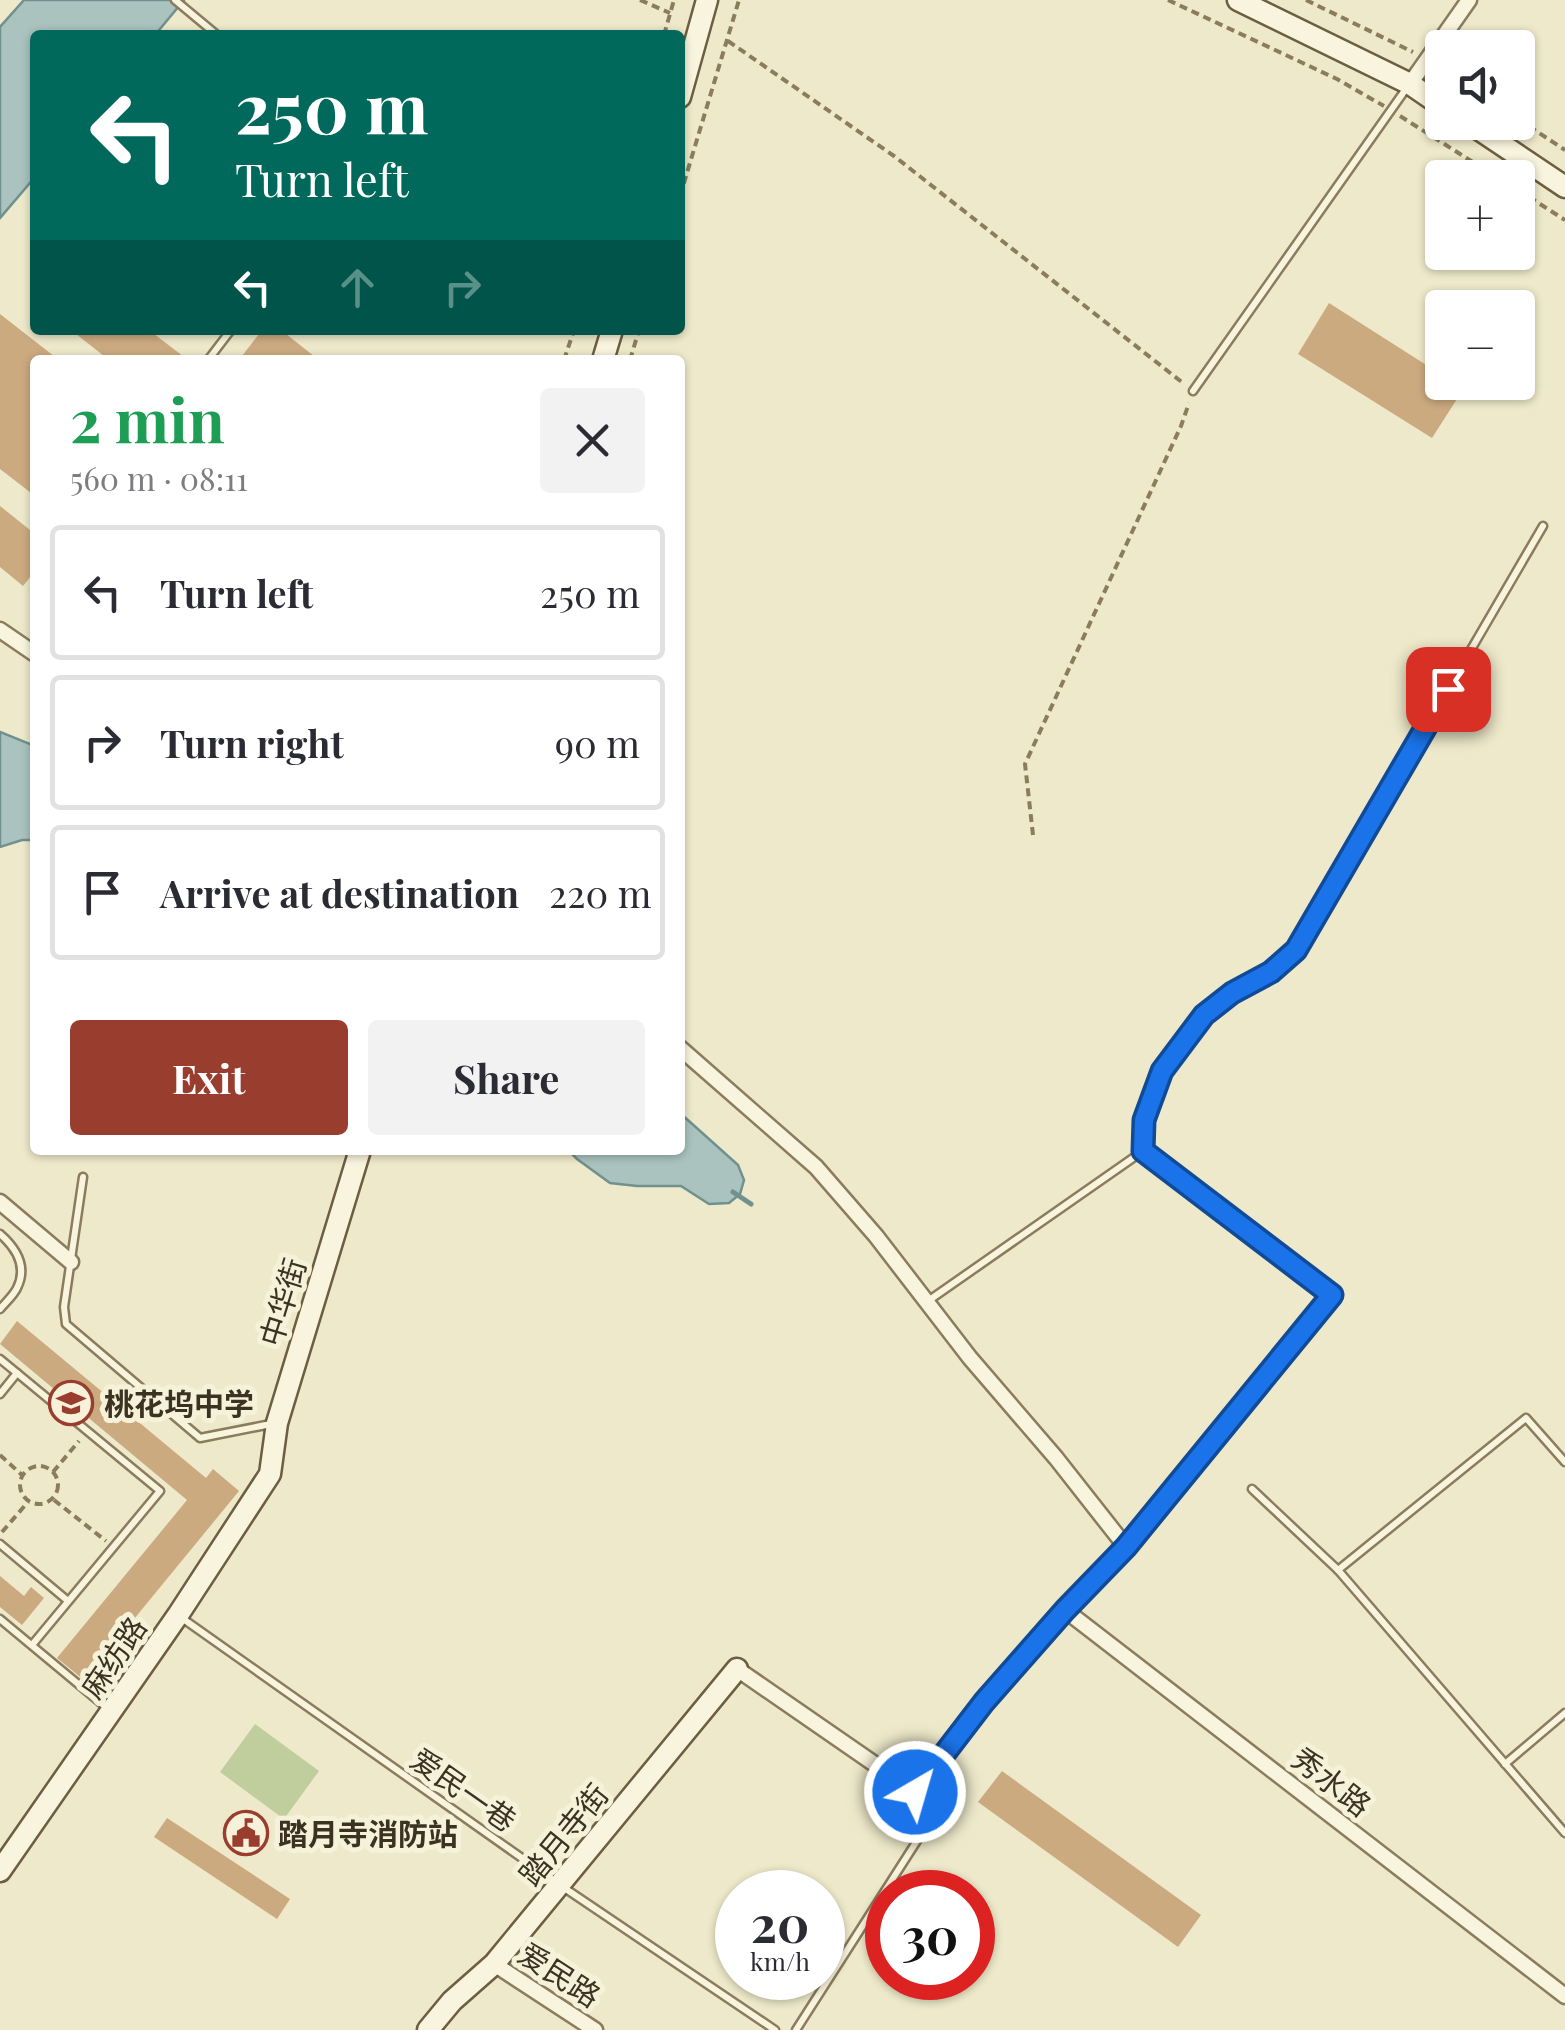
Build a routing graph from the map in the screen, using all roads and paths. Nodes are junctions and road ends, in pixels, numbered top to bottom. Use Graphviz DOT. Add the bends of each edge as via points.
graph roads {
  1 [pos="175,0"];
  2 [pos="640,0"];
  3 [pos="674,0"];
  4 [pos="707,0"];
  5 [pos="739,0"];
  6 [pos="1168,0"];
  7 [pos="1238,0"];
  8 [pos="1306,0"];
  9 [pos="1469,0"];
  10 [pos="670,13"];
  11 [pos="211,30"];
  12 [pos="665,30"];
  13 [pos="1448,30"];
  14 [pos="728,41"];
  15 [pos="1425,59"];
  16 [pos="1425,63"];
  17 [pos="685,78"];
  18 [pos="1410,84"];
  19 [pos="1425,94"];
  20 [pos="1391,110"];
  21 [pos="1535,130"];
  22 [pos="1495,140"];
  23 [pos="1565,150"];
  24 [pos="1470,160"];
  25 [pos="685,180"];
  26 [pos="1565,187"];
  27 [pos="1535,201"];
  28 [pos="1565,220"];
  29 [pos="227,335"];
  30 [pos="212,355"];
  31 [pos="1193,391"];
  32 [pos="1543,526"];
  33 [pos="0,630"];
  34 [pos="30,651"];
  35 [pos="1033,835"];
  36 [pos="685,1052"];
  37 [pos="1143,1151"];
  38 [pos="358,1155"];
  39 [pos="83,1177"];
  40 [pos="0,1202"];
  41 [pos="0,1234"];
  42 [pos="71,1262"];
  43 [pos="927,1302"];
  44 [pos="0,1308"];
  45 [pos="0,1359"];
  46 [pos="17,1373"];
  47 [pos="0,1394"];
  48 [pos="277,1422"];
  49 [pos="88,1432"];
  50 [pos="0,1456"];
  51 [pos="1565,1462"];
  52 [pos="53,1472"];
  53 [pos="270,1474"];
  54 [pos="22,1475"];
  55 [pos="1252,1489"];
  56 [pos="53,1499"];
  57 [pos="28,1502"];
  58 [pos="0,1535"];
  59 [pos="0,1544"];
  60 [pos="113,1547"];
  61 [pos="1126,1547"];
  62 [pos="1338,1570"];
  63 [pos="68,1601"];
  64 [pos="1065,1610"];
  65 [pos="178,1615"];
  66 [pos="0,1619"];
  67 [pos="32,1645"];
  68 [pos="737,1670"];
  69 [pos="112,1712"];
  70 [pos="1565,1713"];
  71 [pos="1505,1764"];
  72 [pos="915,1792"];
  73 [pos="1565,1834"];
  74 [pos="2,1865"];
  75 [pos="560,1885"];
  76 [pos="494,1964"];
  77 [pos="1565,1996"];
  78 [pos="428,2030"];
  79 [pos="595,2030"];
  80 [pos="776,2030"];
  81 [pos="796,2030"];
  1 -- 11 [label="lane"];
  2 -- 10 [label="path"];
  3 -- 10 [label="path"];
  4 -- 17 [label="street"];
  5 -- 14 [label="path"];
  6 -- 20 [label="path" via="1338,78"];
  7 -- 18 [label="street"];
  8 -- 15 [label="path"];
  9 -- 13 [label="street"];
  10 -- 12 [label="path"];
  14 -- 25 [label="path"];
  14 -- 31 [label="path" via="894,156"];
  16 -- 18 [label="street"];
  18 -- 19 [label="street"];
  18 -- 20 [label="lane"];
  20 -- 24 [label="path"];
  20 -- 31 [label="lane"];
  21 -- 23 [label="path"];
  22 -- 26 [label="street"];
  27 -- 28 [label="path"];
  29 -- 30 [label="lane"];
  31 -- 35 [label="path" via="1025,764"];
  32 -- 37 [label="lane" via="1296,950 1204,1015 1162,1071 1144,1120"];
  33 -- 34 [label="street"];
  36 -- 43 [label="street" via="816,1167"];
  37 -- 43 [label="lane"];
  37 -- 61 [label="lane" via="1332,1295"];
  38 -- 48 [label="street, 中华街"];
  39 -- 42 [label="lane"];
  40 -- 42 [label="street"];
  41 -- 44 [label="lane" via="21,1260 18,1287"];
  42 -- 48 [label="lane" via="66,1324 200,1438"];
  43 -- 61 [label="street"];
  45 -- 46 [label="lane"];
  46 -- 47 [label="lane"];
  46 -- 49 [label="lane"];
  48 -- 53 [label="street, 中华街"];
  49 -- 52 [label="path"];
  49 -- 60 [label="lane" via="160,1491"];
  50 -- 54 [label="path"];
  51 -- 62 [label="lane" via="1526,1418"];
  52 -- 54 [label="path" via="37,1466"];
  52 -- 56 [label="path" via="59,1485"];
  53 -- 65 [label="street, 麻纺路"];
  54 -- 57 [label="path"];
  55 -- 62 [label="lane"];
  56 -- 57 [label="path"];
  56 -- 60 [label="path"];
  57 -- 58 [label="path"];
  59 -- 63 [label="lane"];
  60 -- 63 [label="lane"];
  61 -- 64 [label="street"];
  62 -- 71 [label="lane"];
  63 -- 67 [label="lane"];
  64 -- 72 [label="street"];
  64 -- 77 [label="street, 秀水路"];
  65 -- 69 [label="street, 麻纺路"];
  65 -- 75 [label="lane, 爱民一巷"];
  66 -- 67 [label="lane"];
  67 -- 69 [label="lane"];
  68 -- 72 [label="street"];
  68 -- 75 [label="street, 踏月寺街"];
  69 -- 74 [label="street, 麻纺路"];
  70 -- 71 [label="lane"];
  71 -- 73 [label="lane"];
  72 -- 81 [label="lane" via="938,1808"];
  75 -- 76 [label="street, 踏月寺街"];
  75 -- 80 [label="lane, 爱民一巷"];
  76 -- 78 [label="street, 踏月寺街"];
  76 -- 79 [label="street, 爱民路"];
}
